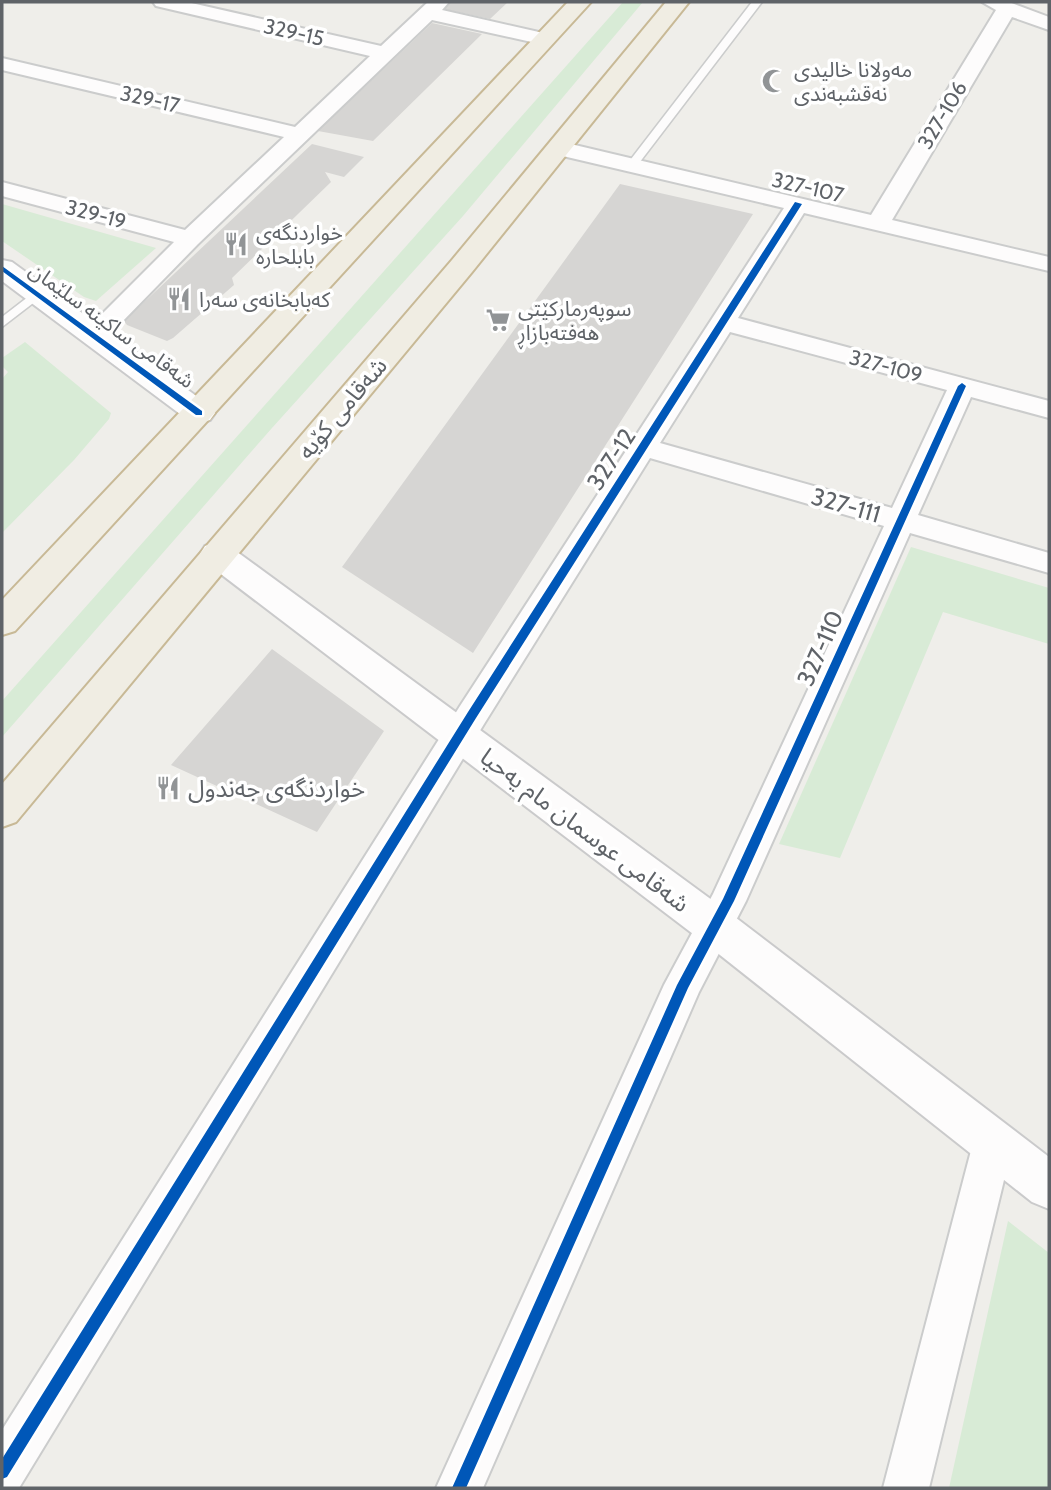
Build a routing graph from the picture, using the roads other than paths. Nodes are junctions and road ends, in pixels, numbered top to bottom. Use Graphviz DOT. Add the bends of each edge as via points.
graph roads {
  1 [pos="163,2"];
  2 [pos="580,2"];
  3 [pos="678,2"];
  4 [pos="757,2"];
  5 [pos="1000,5"];
  6 [pos="433,7"];
  7 [pos="1049,24"];
  8 [pos="545,39"];
  9 [pos="384,52"];
  10 [pos="6,69"];
  11 [pos="299,134"];
  12 [pos="558,148"];
  13 [pos="632,165"];
  14 [pos="2,188"];
  15 [pos="798,204"];
  16 [pos="877,223"];
  17 [pos="190,239"];
  18 [pos="1049,264"];
  19 [pos="2,268"];
  20 [pos="37,294"];
  21 [pos="723,322"];
  22 [pos="2,323"];
  23 [pos="97,338"];
  24 [pos="962,386"];
  25 [pos="1049,409"];
  26 [pos="199,413"];
  27 [pos="643,447"];
  28 [pos="901,521"];
  29 [pos="218,554"];
  30 [pos="1049,563"];
  31 [pos="2,622"];
  32 [pos="459,736"];
  33 [pos="2,811"];
  34 [pos="716,927"];
  35 [pos="993,1143"];
  36 [pos="1049,1186"];
  37 [pos="2,1472"];
  38 [pos="459,1488"];
  39 [pos="905,1488"];
  1 -- 9 [label="street, 329-15"];
  2 -- 8 [label="highway"];
  3 -- 12 [label="highway, شەقامی کۆیە"];
  4 -- 13 [label="lane"];
  5 -- 7 [label="street"];
  5 -- 16 [label="street, 327-106"];
  6 -- 8 [label="street"];
  6 -- 9 [label="street"];
  8 -- 26 [label="highway"];
  9 -- 11 [label="street"];
  10 -- 11 [label="street, 329-17"];
  11 -- 17 [label="street"];
  12 -- 13 [label="street, 327-107"];
  12 -- 29 [label="highway, شەقامی کۆیە"];
  13 -- 15 [label="street, 327-107"];
  14 -- 17 [label="street, 329-19"];
  15 -- 16 [label="street, 327-107"];
  15 -- 21 [label="street, 327-12"];
  16 -- 18 [label="street, 327-107"];
  17 -- 23 [label="street"];
  19 -- 20 [label="street, شەقامی ساکینە سلێمان"];
  20 -- 22 [label="lane"];
  20 -- 23 [label="street, شەقامی ساکینە سلێمان"];
  21 -- 24 [label="street, 327-109"];
  21 -- 27 [label="street, 327-12"];
  23 -- 26 [label="street, شەقامی ساکینە سلێمان"];
  24 -- 25 [label="street, 327-109"];
  24 -- 28 [label="street, 327-110"];
  26 -- 31 [label="highway"];
  27 -- 28 [label="street, 327-111"];
  27 -- 32 [label="street, 327-12"];
  28 -- 30 [label="street, 327-111"];
  28 -- 34 [label="street, 327-110"];
  29 -- 32 [label="street, شەقامی عوسمان مام یەحیا"];
  29 -- 33 [label="highway, شەقامی کۆیە"];
  32 -- 34 [label="street, شەقامی عوسمان مام یەحیا"];
  32 -- 37 [label="street"];
  34 -- 35 [label="street, شەقامی عوسمان مام یەحیا"];
  34 -- 38 [label="street, 327-110" via="682,985"];
  35 -- 36 [label="street, شەقامی عوسمان مام یەحیا"];
  35 -- 39 [label="street"];
}
